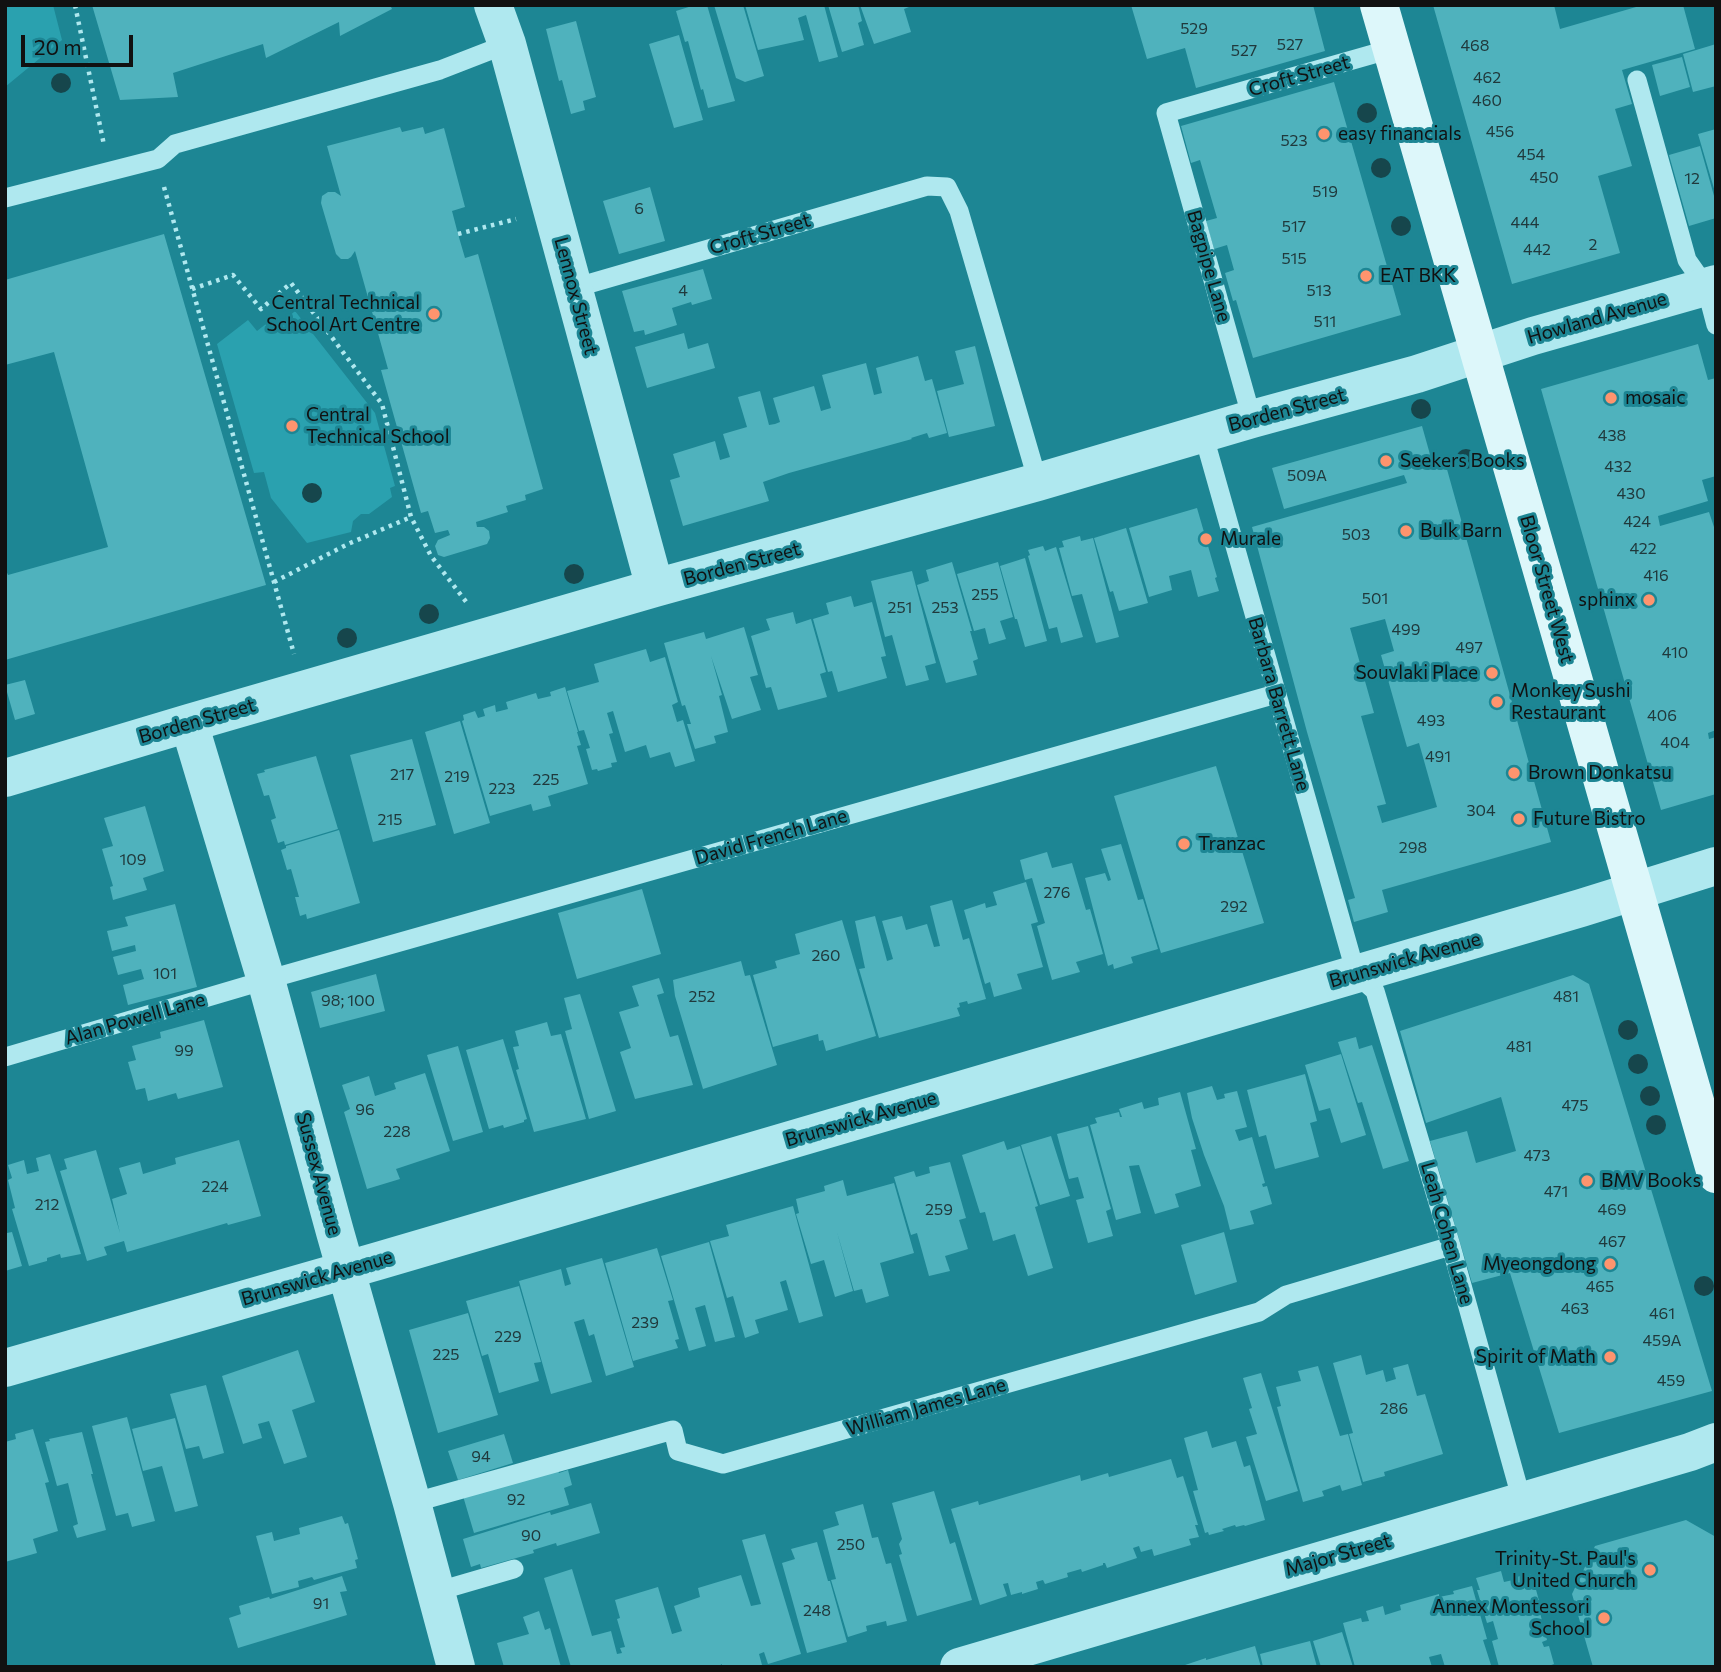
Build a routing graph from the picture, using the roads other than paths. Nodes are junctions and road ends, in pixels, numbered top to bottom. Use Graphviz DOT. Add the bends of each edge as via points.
graph roads {
  1 [pos="493,5"];
  2 [pos="1379,5"];
  3 [pos="507,44"];
  4 [pos="1391,49"];
  5 [pos="1637,80"];
  6 [pos="1166,113"];
  7 [pos="5,198"];
  8 [pos="1711,285"];
  9 [pos="574,288"];
  10 [pos="1716,324"];
  11 [pos="1479,353"];
  12 [pos="1252,419"];
  13 [pos="1203,433"];
  14 [pos="1038,482"];
  15 [pos="655,588"];
  16 [pos="1276,694"];
  17 [pos="189,723"];
  18 [pos="5,778"];
  19 [pos="1716,866"];
  20 [pos="1634,891"];
  21 [pos="1356,974"];
  22 [pos="266,980"];
  23 [pos="5,1057"];
  24 [pos="1716,1174"];
  25 [pos="1451,1246"];
  26 [pos="345,1270"];
  27 [pos="5,1368"];
  28 [pos="1716,1441"];
  29 [pos="1522,1501"];
  30 [pos="412,1503"];
  31 [pos="514,1569"];
  32 [pos="435,1592"];
  33 [pos="456,1667"];
  34 [pos="959,1667"];
  1 -- 3 [label="street, Lennox Street"];
  2 -- 4 [label="main road, Bloor Street West"];
  3 -- 7 [label="lane" via="440,70 174,144 158,159"];
  3 -- 9 [label="street, Lennox Street"];
  4 -- 6 [label="lane, Croft Street"];
  4 -- 11 [label="main road, Bloor Street West"];
  5 -- 8 [label="lane" via="1687,260"];
  6 -- 12 [label="lane, Bagpipe Lane"];
  8 -- 10 [label="lane"];
  8 -- 11 [label="street, Howland Avenue"];
  9 -- 14 [label="lane, Croft Street" via="927,186 947,187 959,211"];
  9 -- 15 [label="street, Lennox Street"];
  11 -- 12 [label="street, Borden Street"];
  11 -- 20 [label="main road, Bloor Street West"];
  12 -- 13 [label="street, Borden Street"];
  13 -- 14 [label="street, Borden Street"];
  13 -- 16 [label="lane, Barbara Barrett Lane"];
  14 -- 15 [label="street, Borden Street"];
  15 -- 17 [label="street, Borden Street"];
  16 -- 21 [label="lane, Barbara Barrett Lane"];
  16 -- 22 [label="lane, David French Lane"];
  17 -- 18 [label="street, Borden Street"];
  17 -- 22 [label="street, Sussex Avenue"];
  19 -- 20 [label="street, Brunswick Avenue"];
  20 -- 21 [label="street, Brunswick Avenue"];
  20 -- 24 [label="main road, Bloor Street West"];
  21 -- 25 [label="lane, Leah Cohen Lane" via="1375,991"];
  21 -- 26 [label="street, Brunswick Avenue"];
  22 -- 23 [label="lane, Alan Powell Lane"];
  22 -- 26 [label="street, Sussex Avenue"];
  25 -- 29 [label="lane, Leah Cohen Lane"];
  25 -- 30 [label="lane, William James Lane" via="1286,1295 1259,1312 723,1464 678,1451 673,1430"];
  26 -- 27 [label="street, Brunswick Avenue"];
  26 -- 30 [label="street, Sussex Avenue"];
  28 -- 29 [label="street, Major Street"];
  29 -- 34 [label="street, Major Street"];
  30 -- 32 [label="street, Sussex Avenue"];
  31 -- 32 [label="lane"];
  32 -- 33 [label="street, Sussex Avenue"];
}
